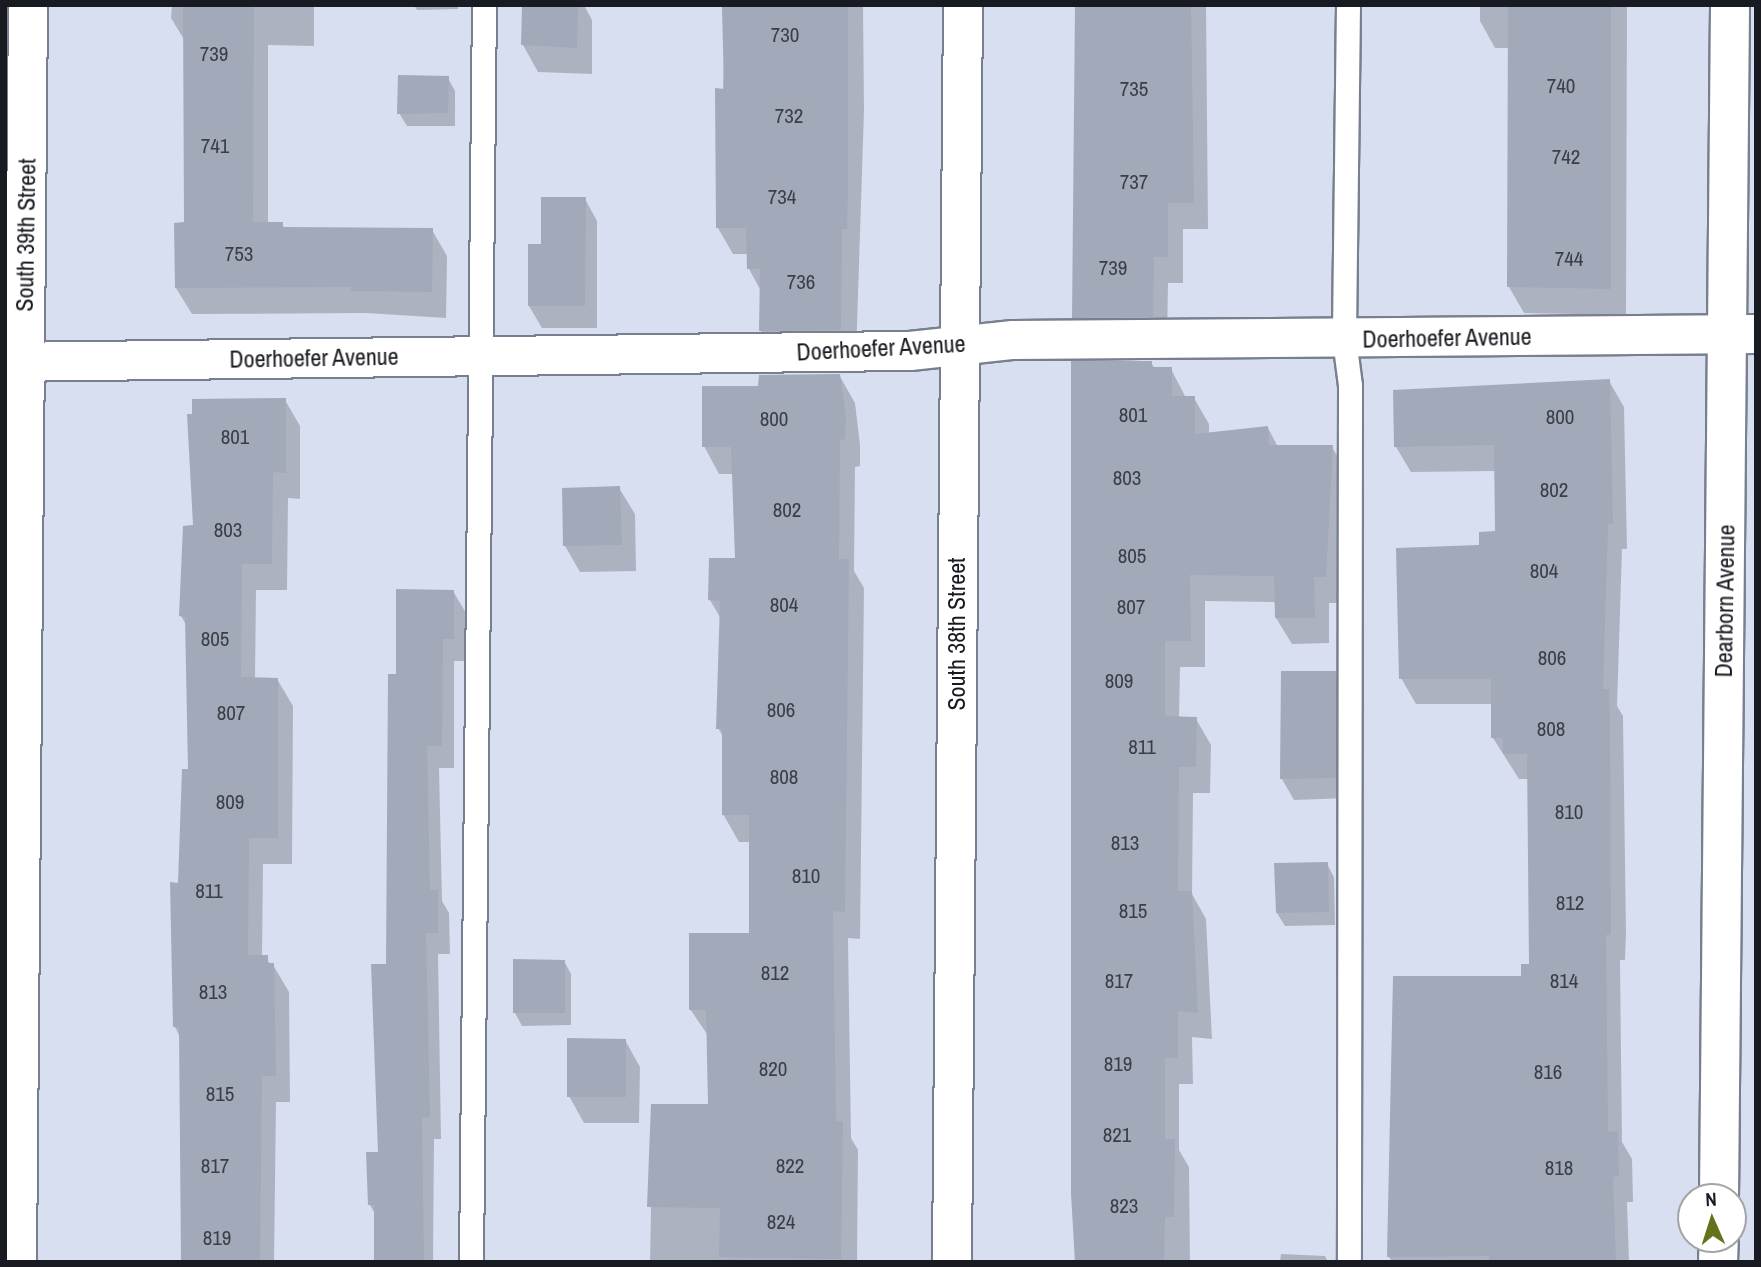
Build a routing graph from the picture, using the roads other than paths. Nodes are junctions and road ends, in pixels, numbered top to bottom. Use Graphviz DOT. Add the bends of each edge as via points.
graph roads {
  1 [pos="28,5"];
  2 [pos="484,5"];
  3 [pos="962,5"];
  4 [pos="1348,5"];
  5 [pos="1730,5"];
  6 [pos="1742,334"];
  7 [pos="1344,339"];
  8 [pos="960,345"];
  9 [pos="479,356"];
  10 [pos="15,362"];
  11 [pos="1719,1183"];
  12 [pos="17,1262"];
  13 [pos="471,1262"];
  14 [pos="952,1262"];
  15 [pos="1349,1262"];
  1 -- 10 [label="street, South 39th Street"];
  2 -- 9 [label="lane"];
  3 -- 8 [label="street, South 38th Street"];
  4 -- 7 [label="lane"];
  5 -- 6 [label="street, Dearborn Avenue"];
  6 -- 7 [label="street, Doerhoefer Avenue"];
  6 -- 11 [label="street, Dearborn Avenue"];
  7 -- 8 [label="street, Doerhoefer Avenue" via="1013,340"];
  7 -- 15 [label="lane" via="1350,385"];
  8 -- 9 [label="street, Doerhoefer Avenue" via="910,351"];
  8 -- 14 [label="street, South 38th Street"];
  9 -- 10 [label="street, Doerhoefer Avenue"];
  9 -- 13 [label="lane"];
  10 -- 12 [label="street, South 39th Street"];
}
